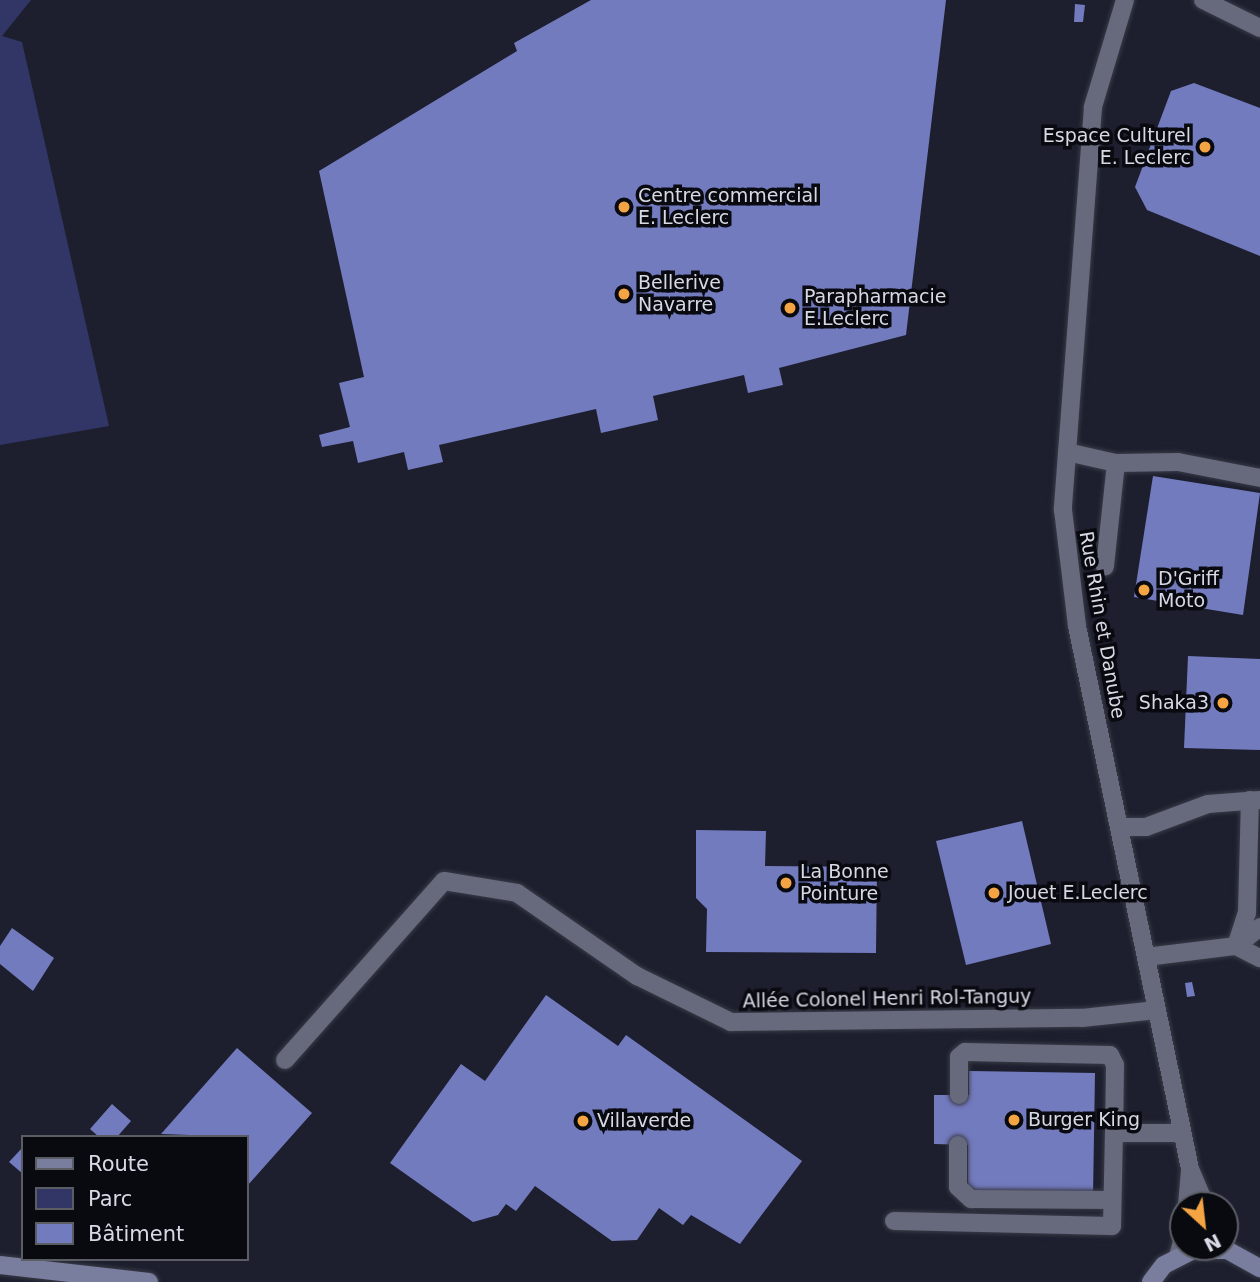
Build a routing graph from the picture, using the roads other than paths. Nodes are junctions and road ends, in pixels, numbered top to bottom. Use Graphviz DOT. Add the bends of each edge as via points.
graph roads {
  1 [pos="1125,0"];
  2 [pos="1203,0"];
  3 [pos="1260,28"];
  4 [pos="1066,452"];
  5 [pos="1116,463"];
  6 [pos="1260,478"];
  7 [pos="1105,566"];
  8 [pos="1255,800"];
  9 [pos="1119,827"];
  10 [pos="1260,927"];
  11 [pos="1236,946"];
  12 [pos="1146,957"];
  13 [pos="1260,958"];
  14 [pos="1157,1010"];
  15 [pos="285,1059"];
  16 [pos="959,1095"];
  17 [pos="1114,1133"];
  18 [pos="1182,1133"];
  19 [pos="958,1144"];
  20 [pos="1190,1169"];
  21 [pos="1188,1191"];
  22 [pos="1199,1191"];
  23 [pos="1112,1199"];
  24 [pos="894,1222"];
  25 [pos="1239,1256"];
  26 [pos="1169,1259"];
  27 [pos="1260,1268"];
  28 [pos="10,1272"];
  29 [pos="1147,1281"];
  30 [pos="149,1282"];
  1 -- 4 [label="street, Rue Rhin et Danube" via="1093,107"];
  2 -- 3 [label="street"];
  4 -- 5 [label="street"];
  4 -- 9 [label="street, Rue Rhin et Danube" via="1066,555"];
  5 -- 6 [label="street" via="1178,462"];
  5 -- 7 [label="street"];
  8 -- 9 [label="street" via="1208,804 1146,827"];
  8 -- 11 [label="street" via="1247,913"];
  9 -- 12 [label="street, Rue Rhin et Danube"];
  10 -- 11 [label="street"];
  11 -- 12 [label="street"];
  11 -- 13 [label="street"];
  12 -- 14 [label="street, Rue Rhin et Danube"];
  14 -- 15 [label="street, Allée Colonel Henri Rol-Tanguy" via="1082,1018 731,1022 637,976 517,892 444,881"];
  14 -- 18 [label="street, Rue Rhin et Danube"];
  16 -- 17 [label="street" via="959,1057 965,1052 1110,1055 1115,1065"];
  17 -- 18 [label="street"];
  17 -- 23 [label="street"];
  18 -- 20 [label="street, Rue Rhin et Danube"];
  19 -- 23 [label="street" via="958,1187 971,1199"];
  20 -- 21 [label="street, Rue Rhin et Danube"];
  20 -- 22 [label="street, Rue Rhin et Danube"];
  23 -- 24 [label="street" via="1112,1226"];
  25 -- 27 [label="main road"];
  26 -- 29 [label="main road"];
  28 -- 30 [label="main road"];
}
